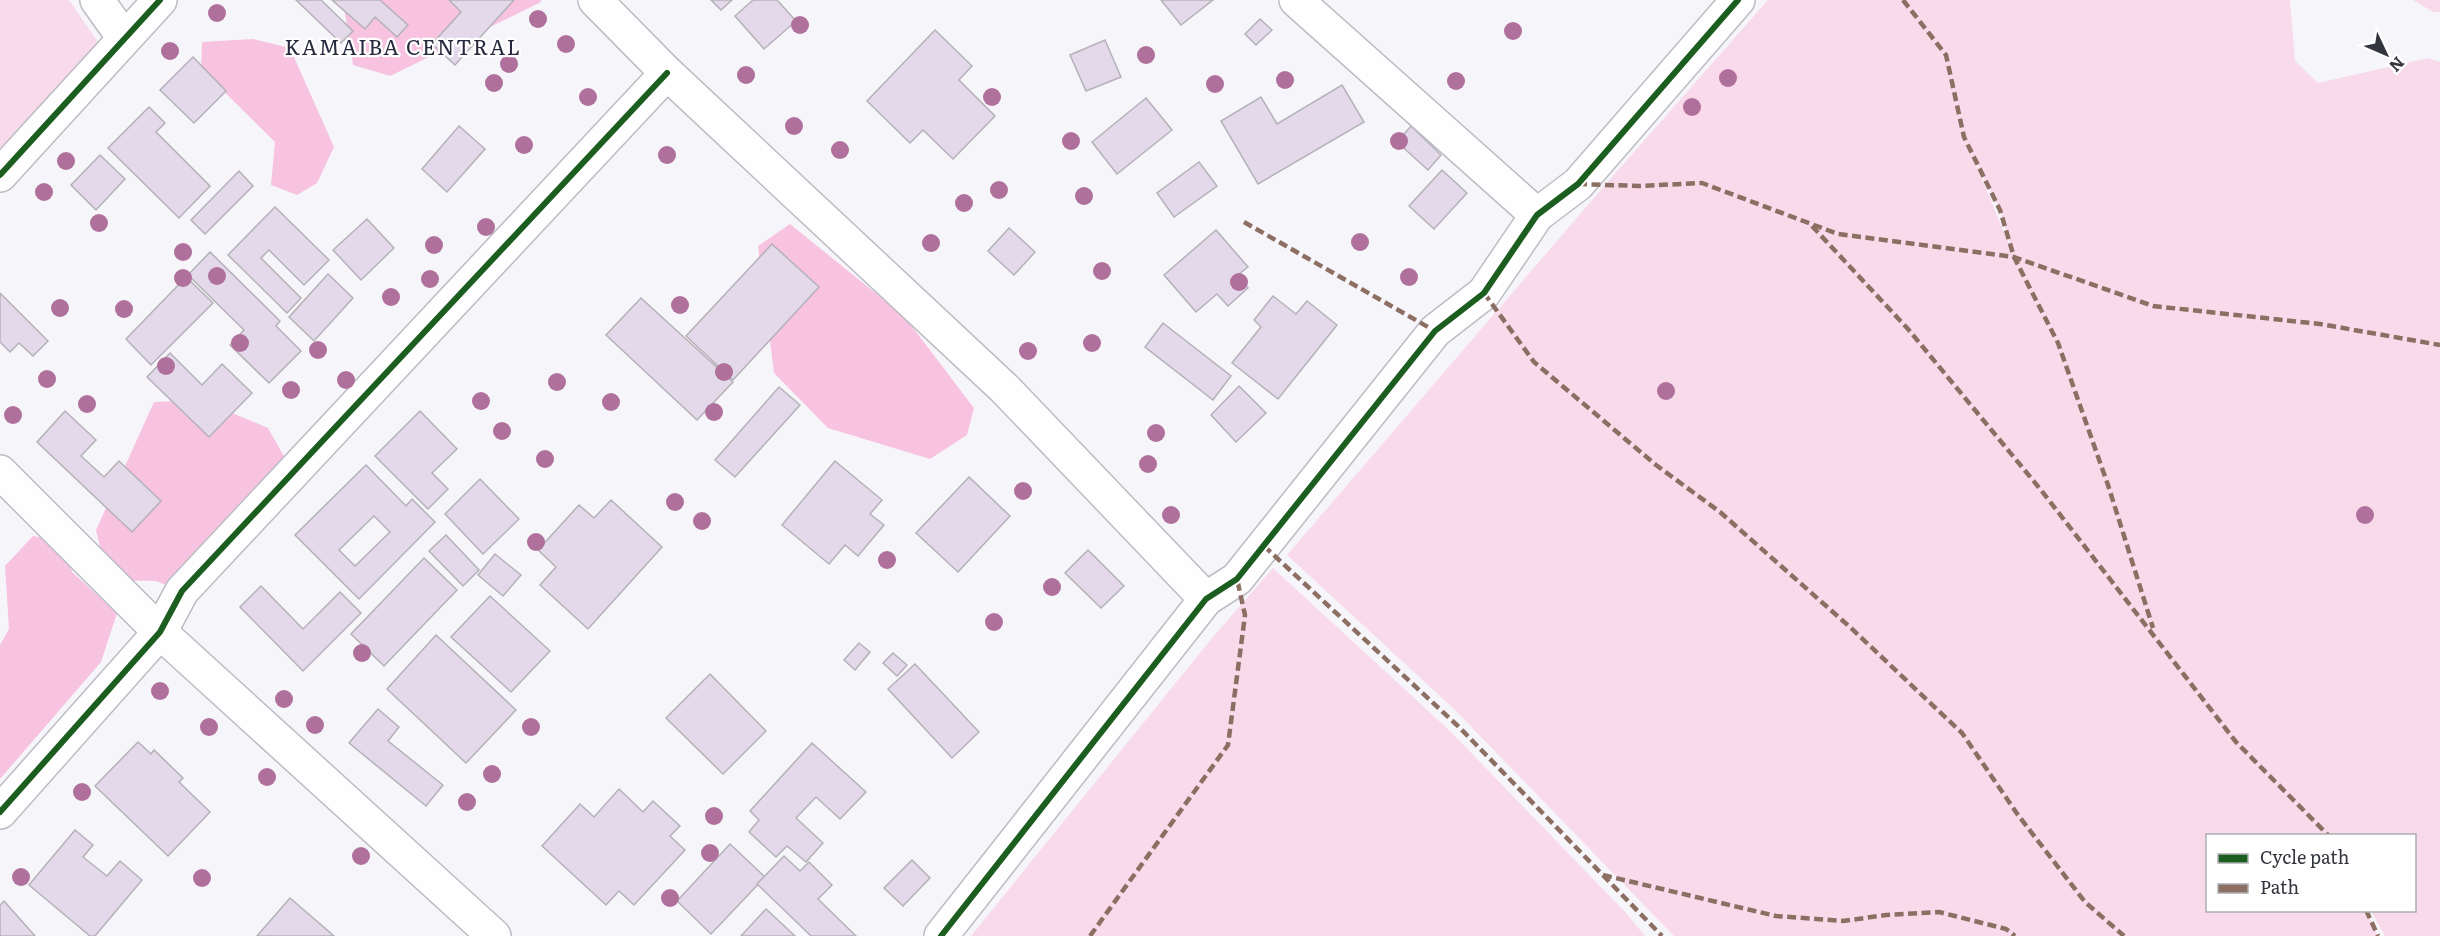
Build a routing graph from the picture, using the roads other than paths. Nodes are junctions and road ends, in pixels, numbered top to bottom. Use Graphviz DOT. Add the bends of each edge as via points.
graph roads {
  1 [pos="97,0"];
  2 [pos="160,0"];
  3 [pos="595,0"];
  4 [pos="1296,0"];
  5 [pos="1738,0"];
  6 [pos="124,38"];
  7 [pos="667,73"];
  8 [pos="0,175"];
  9 [pos="1537,215"];
  10 [pos="0,472"];
  11 [pos="1206,598"];
  12 [pos="160,632"];
  13 [pos="0,812"];
  14 [pos="494,936"];
  15 [pos="940,936"];
  1 -- 6 [label="street"];
  2 -- 6 [label="street"];
  3 -- 7 [label="street"];
  4 -- 9 [label="street"];
  5 -- 9 [label="street" via="1578,184"];
  6 -- 8 [label="street"];
  7 -- 11 [label="street" via="1005,388"];
  7 -- 12 [label="street" via="182,591"];
  9 -- 11 [label="street" via="1484,293 1435,331 1237,579"];
  10 -- 12 [label="street"];
  11 -- 15 [label="street"];
  12 -- 13 [label="street"];
  12 -- 14 [label="street"];
}
